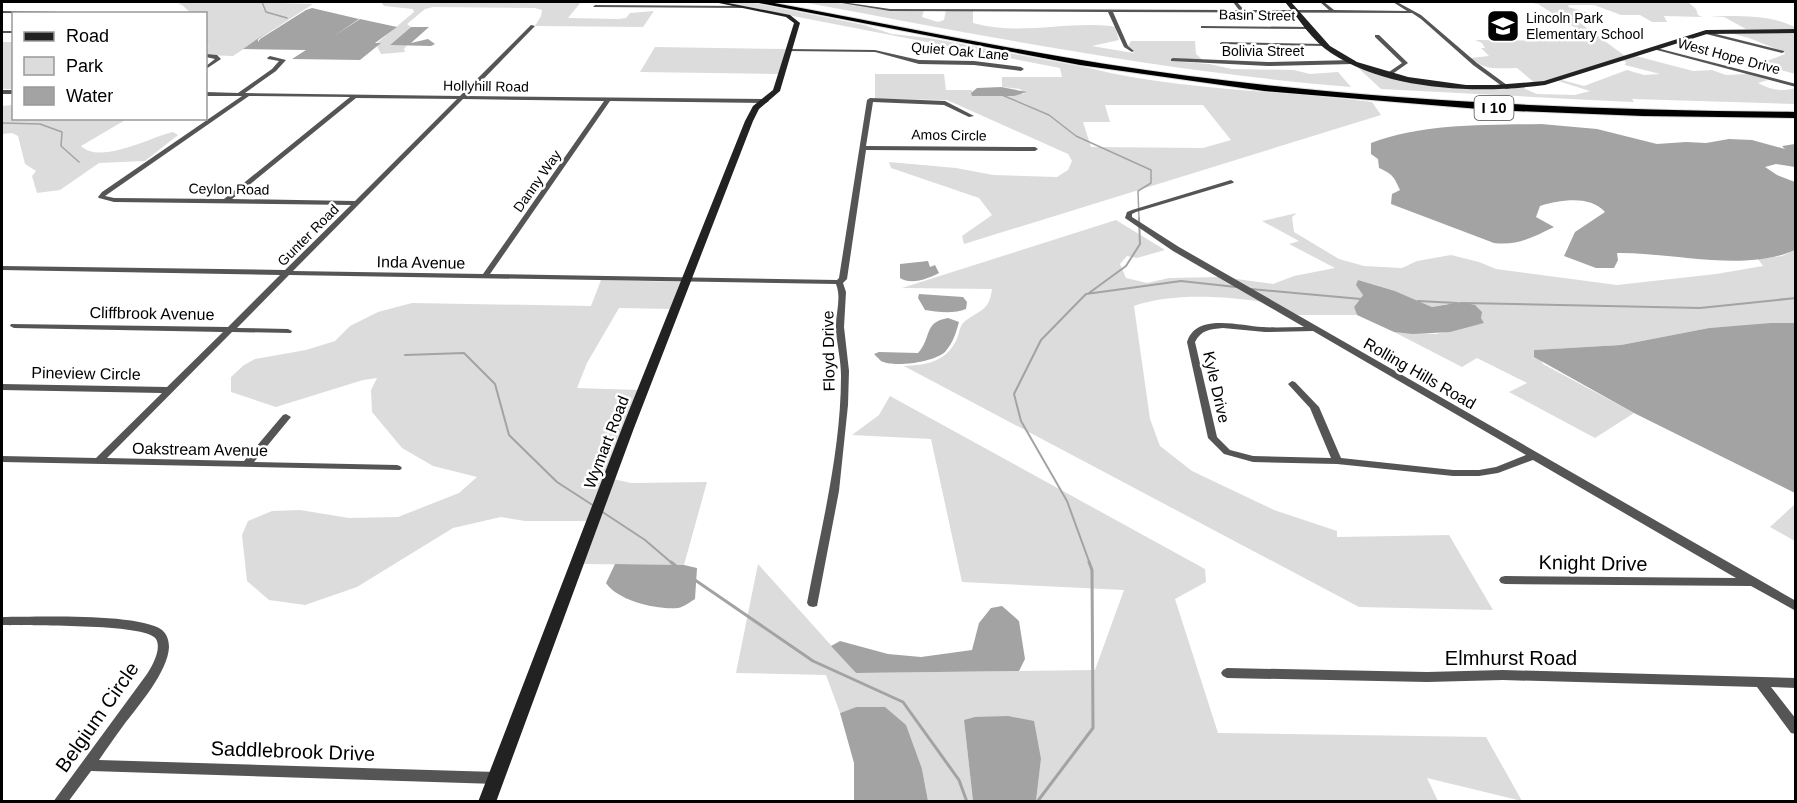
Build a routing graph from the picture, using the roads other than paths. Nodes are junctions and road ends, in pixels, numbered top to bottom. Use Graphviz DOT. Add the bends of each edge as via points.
graph roads {
  1 [pos="717,2"];
  2 [pos="758,2"];
  3 [pos="790,2"];
  4 [pos="837,2"];
  5 [pos="891,2"];
  6 [pos="1022,2"];
  7 [pos="1075,2"];
  8 [pos="1182,2"];
  9 [pos="1235,2"];
  10 [pos="1288,2"];
  11 [pos="1322,2"];
  12 [pos="1395,2"];
  13 [pos="1130,5"];
  14 [pos="595,6"];
  15 [pos="742,7"];
  16 [pos="890,10"];
  17 [pos="1024,10"];
  18 [pos="1078,11"];
  19 [pos="1110,11"];
  20 [pos="1133,11"];
  21 [pos="1188,12"];
  22 [pos="1243,12"];
  23 [pos="1297,12"];
  24 [pos="1333,12"];
  25 [pos="1412,12"];
  26 [pos="533,26"];
  27 [pos="1203,27"];
  28 [pos="1311,28"];
  29 [pos="1796,31"];
  30 [pos="1704,32"];
  31 [pos="1377,36"];
  32 [pos="1222,43"];
  33 [pos="1325,45"];
  34 [pos="1655,48"];
  35 [pos="789,50"];
  36 [pos="1132,51"];
  37 [pos="1782,52"];
  38 [pos="207,56"];
  39 [pos="270,58"];
  40 [pos="1173,60"];
  41 [pos="1353,62"];
  42 [pos="207,67"];
  43 [pos="1021,69"];
  44 [pos="1389,74"];
  45 [pos="1796,86"];
  46 [pos="1508,88"];
  47 [pos="207,94"];
  48 [pos="238,94"];
  49 [pos="248,95"];
  50 [pos="355,96"];
  51 [pos="463,97"];
  52 [pos="609,99"];
  53 [pos="766,101"];
  54 [pos="1796,108"];
  55 [pos="971,116"];
  56 [pos="1796,116"];
  57 [pos="863,148"];
  58 [pos="1035,149"];
  59 [pos="1232,182"];
  60 [pos="226,201"];
  61 [pos="356,203"];
  62 [pos="2,268"];
  63 [pos="287,273"];
  64 [pos="484,276"];
  65 [pos="688,280"];
  66 [pos="839,282"];
  67 [pos="15,326"];
  68 [pos="1313,328"];
  69 [pos="230,330"];
  70 [pos="288,331"];
  71 [pos="1292,384"];
  72 [pos="2,387"];
  73 [pos="170,390"];
  74 [pos="286,417"];
  75 [pos="1533,456"];
  76 [pos="2,459"];
  77 [pos="99,461"];
  78 [pos="1337,461"];
  79 [pos="246,465"];
  80 [pos="397,468"];
  81 [pos="1505,580"];
  82 [pos="1753,582"];
  83 [pos="813,603"];
  84 [pos="1796,607"];
  85 [pos="2,621"];
  86 [pos="1227,673"];
  87 [pos="1760,682"];
  88 [pos="1796,683"];
  89 [pos="1796,729"];
  90 [pos="89,765"];
  91 [pos="496,778"];
  92 [pos="60,801"];
  93 [pos="487,801"];
  1 -- 15 [label="street"];
  2 -- 56 [label="highway, I 10" via="1072,61 1265,88 1507,109"];
  3 -- 54 [label="highway, I 10" via="1091,58 1286,84 1511,102"];
  4 -- 16 [label="street"];
  5 -- 16 [label="street"];
  6 -- 17 [label="street"];
  7 -- 18 [label="street"];
  8 -- 21 [label="street"];
  9 -- 22 [label="street"];
  10 -- 23 [label="street, West Hope Drive"];
  11 -- 24 [label="street"];
  12 -- 25 [label="street"];
  13 -- 20 [label="street"];
  14 -- 15 [label="street"];
  15 -- 35 [label="street, Wymart Road" via="796,20"];
  16 -- 17 [label="street"];
  17 -- 18 [label="street"];
  18 -- 19 [label="street"];
  19 -- 20 [label="street"];
  19 -- 36 [label="street" via="1126,47"];
  20 -- 21 [label="street"];
  21 -- 22 [label="street"];
  22 -- 23 [label="street"];
  23 -- 24 [label="street"];
  23 -- 28 [label="street, West Hope Drive"];
  24 -- 25 [label="street"];
  25 -- 46 [label="street"];
  26 -- 51 [label="street, Gunter Road"];
  27 -- 28 [label="street, Basin Street"];
  28 -- 33 [label="street, West Hope Drive"];
  29 -- 30 [label="street, West Hope Drive"];
  30 -- 34 [label="street, West Hope Drive"];
  30 -- 37 [label="street"];
  31 -- 44 [label="street" via="1405,63"];
  32 -- 33 [label="street"];
  33 -- 41 [label="street, West Hope Drive"];
  34 -- 45 [label="street, West Hope Drive"];
  34 -- 46 [label="street, West Hope Drive" via="1545,83"];
  35 -- 43 [label="street, Quiet Oak Lane" via="875,51 919,62"];
  35 -- 53 [label="street, Wymart Road" via="776,91"];
  38 -- 42 [label="street" via="218,59"];
  39 -- 48 [label="street" via="283,60"];
  40 -- 41 [label="street, Bolivia Street"];
  41 -- 44 [label="street, West Hope Drive"];
  44 -- 46 [label="street, West Hope Drive" via="1441,84"];
  47 -- 48 [label="street, Hollyhill Road"];
  48 -- 49 [label="street, Hollyhill Road"];
  49 -- 50 [label="street, Hollyhill Road"];
  49 -- 60 [label="street, Ceylon Road" via="101,197"];
  50 -- 51 [label="street, Hollyhill Road"];
  50 -- 60 [label="street"];
  51 -- 52 [label="street, Hollyhill Road"];
  51 -- 61 [label="street, Gunter Road"];
  52 -- 53 [label="street, Hollyhill Road"];
  52 -- 64 [label="street, Danny Way"];
  53 -- 65 [label="street, Wymart Road" via="756,108 749,121"];
  55 -- 57 [label="street, Floyd Drive" via="945,103 870,100"];
  57 -- 58 [label="street, Amos Circle"];
  57 -- 66 [label="street, Floyd Drive" via="843,279"];
  59 -- 68 [label="street, Rolling Hills Road" via="1134,211 1128,218"];
  60 -- 61 [label="street, Ceylon Road"];
  61 -- 63 [label="street, Gunter Road"];
  62 -- 63 [label="street, Inda Avenue"];
  63 -- 64 [label="street, Inda Avenue"];
  63 -- 69 [label="street, Gunter Road"];
  64 -- 65 [label="street, Inda Avenue"];
  65 -- 66 [label="street, Inda Avenue"];
  65 -- 91 [label="street, Wymart Road"];
  66 -- 83 [label="street, Floyd Drive" via="843,291 840,316 844,395"];
  67 -- 69 [label="street, Cliffbrook Avenue"];
  68 -- 75 [label="street, Rolling Hills Road"];
  68 -- 78 [label="street, Kyle Drive" via="1212,326 1196,332 1191,342 1213,438 1221,448 1253,459"];
  69 -- 70 [label="street, Cliffbrook Avenue"];
  69 -- 73 [label="street, Gunter Road"];
  71 -- 78 [label="street" via="1314,407"];
  72 -- 73 [label="street, Pineview Circle"];
  73 -- 77 [label="street, Gunter Road"];
  74 -- 79 [label="street"];
  75 -- 78 [label="street, Kyle Drive" via="1507,468 1479,473"];
  75 -- 82 [label="street, Rolling Hills Road"];
  76 -- 77 [label="street, Oakstream Avenue"];
  77 -- 79 [label="street, Oakstream Avenue"];
  79 -- 80 [label="street, Oakstream Avenue"];
  81 -- 82 [label="street, Knight Drive"];
  82 -- 84 [label="street, Rolling Hills Road"];
  85 -- 90 [label="street, Belgium Circle" via="120,624 147,627 160,634 163,649 154,672"];
  86 -- 87 [label="street, Elmhurst Road"];
  87 -- 88 [label="street, Elmhurst Road"];
  87 -- 89 [label="street"];
  90 -- 91 [label="street, Saddlebrook Drive"];
  90 -- 92 [label="street, Belgium Circle"];
  91 -- 93 [label="street, Wymart Road"];
}
